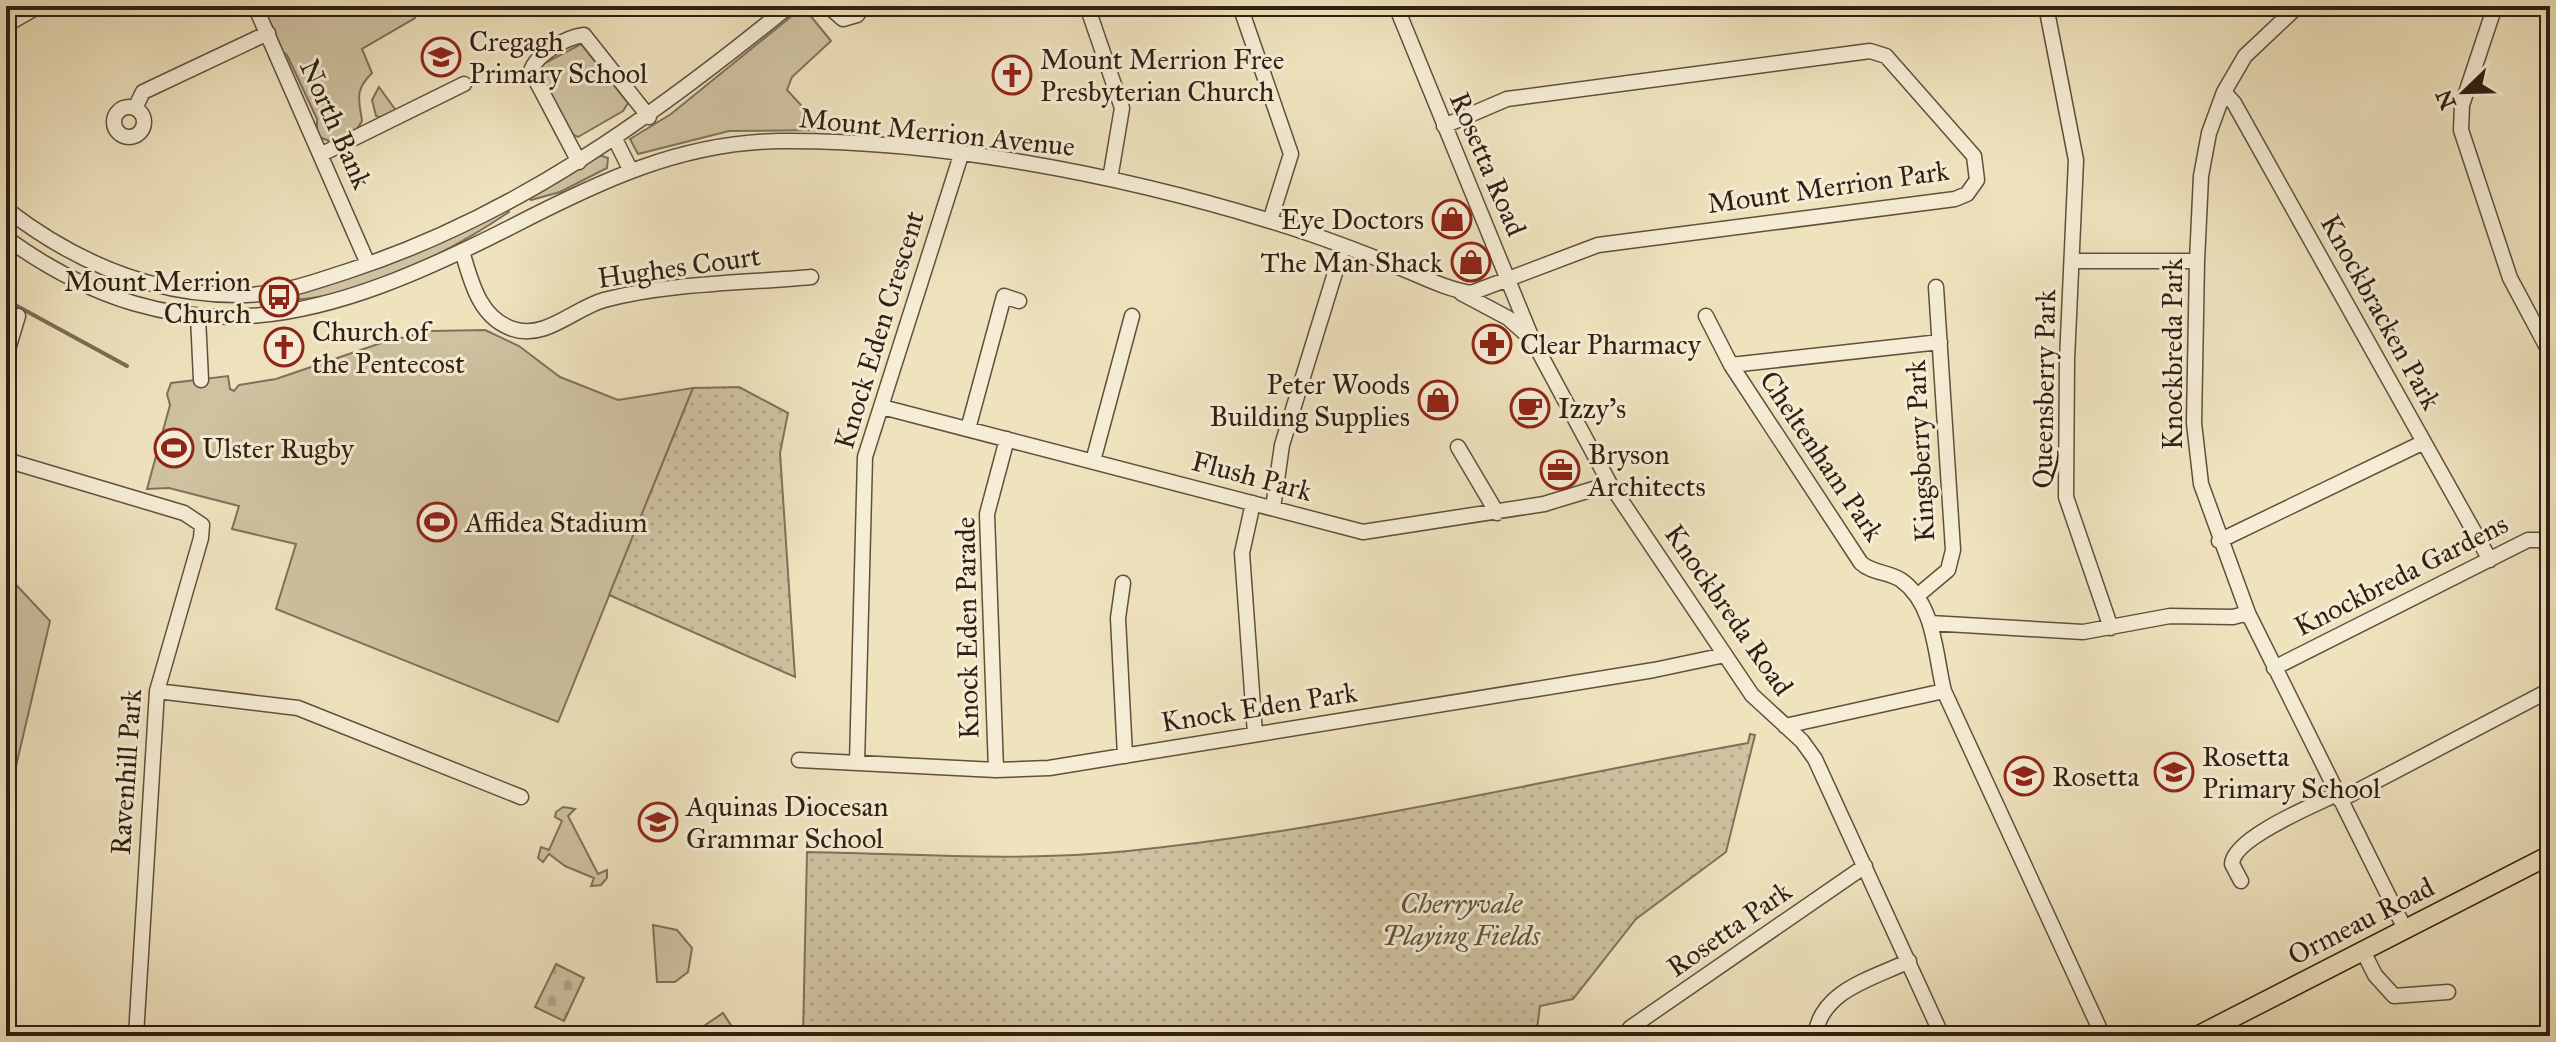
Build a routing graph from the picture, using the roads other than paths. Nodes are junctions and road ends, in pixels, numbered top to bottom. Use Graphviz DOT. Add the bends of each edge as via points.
graph roads {
  1 [pos="39,6"];
  2 [pos="255,6"];
  3 [pos="789,6"];
  4 [pos="828,6"];
  5 [pos="863,6"];
  6 [pos="1087,6"];
  7 [pos="1240,6"];
  8 [pos="1396,6"];
  9 [pos="2046,6"];
  10 [pos="2298,6"];
  11 [pos="2495,6"];
  12 [pos="6,25"];
  13 [pos="268,33"];
  14 [pos="464,84"];
  15 [pos="2224,92"];
  16 [pos="135,108"];
  17 [pos="649,117"];
  18 [pos="1444,126"];
  19 [pos="615,139"];
  20 [pos="322,154"];
  21 [pos="961,155"];
  22 [pos="579,162"];
  23 [pos="630,169"];
  24 [pos="1110,179"];
  25 [pos="6,209"];
  26 [pos="1270,221"];
  27 [pos="6,238"];
  28 [pos="1343,247"];
  29 [pos="462,251"];
  30 [pos="2072,261"];
  31 [pos="2197,261"];
  32 [pos="368,264"];
  33 [pos="811,277"];
  34 [pos="1508,280"];
  35 [pos="1936,287"];
  36 [pos="1457,291"];
  37 [pos="1019,301"];
  38 [pos="18,316"];
  39 [pos="1132,316"];
  40 [pos="1706,316"];
  41 [pos="198,317"];
  42 [pos="1533,341"];
  43 [pos="1940,342"];
  44 [pos="2550,353"];
  45 [pos="6,356"];
  46 [pos="1731,365"];
  47 [pos="201,380"];
  48 [pos="882,407"];
  49 [pos="968,429"];
  50 [pos="1007,439"];
  51 [pos="2424,442"];
  52 [pos="1458,447"];
  53 [pos="6,460"];
  54 [pos="1093,461"];
  55 [pos="1610,484"];
  56 [pos="1253,503"];
  57 [pos="1273,508"];
  58 [pos="1497,513"];
  59 [pos="2219,541"];
  60 [pos="2550,550"];
  61 [pos="2490,560"];
  62 [pos="1123,583"];
  63 [pos="1917,596"];
  64 [pos="2248,613"];
  65 [pos="1930,623"];
  66 [pos="2111,628"];
  67 [pos="1725,655"];
  68 [pos="2274,668"];
  69 [pos="2550,690"];
  70 [pos="157,691"];
  71 [pos="1944,691"];
  72 [pos="1785,726"];
  73 [pos="1255,734"];
  74 [pos="1125,756"];
  75 [pos="799,760"];
  76 [pos="857,763"];
  77 [pos="996,770"];
  78 [pos="521,797"];
  79 [pos="2339,797"];
  80 [pos="2549,857"];
  81 [pos="1865,866"];
  82 [pos="2241,881"];
  83 [pos="2405,929"];
  84 [pos="2363,951"];
  85 [pos="1909,961"];
  86 [pos="2448,992"];
  87 [pos="2209,1033"];
  88 [pos="136,1036"];
  89 [pos="1626,1036"];
  90 [pos="1815,1036"];
  91 [pos="1942,1036"];
  92 [pos="2103,1036"];
  1 -- 12 [label="street"];
  2 -- 13 [label="street, North Bank"];
  3 -- 17 [label="street"];
  4 -- 5 [label="street" via="843,19 857,15"];
  6 -- 24 [label="street" via="1122,108"];
  7 -- 26 [label="street" via="1291,154"];
  8 -- 18 [label="street, Rosetta Road"];
  9 -- 30 [label="street, Queensberry Park" via="2073,139"];
  10 -- 15 [label="street, Knockbreda Park" via="2245,56"];
  11 -- 44 [label="street" via="2462,105 2461,130 2510,278"];
  13 -- 16 [label="street" via="143,92"];
  13 -- 20 [label="street, North Bank"];
  14 -- 20 [label="street"];
  15 -- 31 [label="street, Knockbreda Park" via="2201,176"];
  15 -- 51 [label="street, Knockbracken Park"];
  17 -- 19 [label="street"];
  17 -- 22 [label="street" via="584,35 539,58 531,71"];
  18 -- 34 [label="street, Rosetta Road"];
  18 -- 34 [label="street, Mount Merrion Park" via="1507,99 1870,51 1894,64 1974,156 1978,168 1975,187 1955,199 1598,245"];
  19 -- 22 [label="street"];
  19 -- 23 [label="street"];
  20 -- 32 [label="street, North Bank"];
  21 -- 23 [label="street, Mount Merrion Avenue" via="777,141 700,150"];
  21 -- 24 [label="street, Mount Merrion Avenue"];
  21 -- 48 [label="street, Knock Eden Crescent"];
  22 -- 32 [label="street"];
  23 -- 29 [label="street, Mount Merrion Avenue"];
  24 -- 26 [label="street, Mount Merrion Avenue"];
  25 -- 32 [label="street" via="85,259 173,290 261,293"];
  26 -- 28 [label="street, Mount Merrion Avenue"];
  27 -- 41 [label="street, Mount Merrion Avenue" via="49,267 108,295 147,309"];
  28 -- 36 [label="street, Mount Merrion Avenue"];
  28 -- 57 [label="street" via="1282,445"];
  29 -- 33 [label="street, Hughes Court" via="488,313 526,332 620,296"];
  29 -- 41 [label="street, Mount Merrion Avenue" via="375,287 303,309 241,319"];
  30 -- 31 [label="street"];
  30 -- 66 [label="street, Queensberry Park" via="2066,497"];
  31 -- 59 [label="street, Knockbreda Park" via="2194,423 2201,484"];
  34 -- 36 [label="street, Mount Merrion Avenue" via="1480,292"];
  34 -- 42 [label="street, Rosetta Road"];
  35 -- 43 [label="street, Kingsberry Park"];
  36 -- 42 [label="street" via="1508,318"];
  37 -- 49 [label="street" via="1004,296"];
  38 -- 45 [label="street"];
  39 -- 54 [label="street"];
  40 -- 46 [label="street, Cheltenham Park"];
  41 -- 47 [label="street"];
  42 -- 55 [label="street, Knockbreda Road"];
  43 -- 46 [label="street"];
  43 -- 63 [label="street, Kingsberry Park" via="1953,550 1948,570"];
  46 -- 63 [label="street, Cheltenham Park" via="1861,563 1897,578"];
  48 -- 49 [label="street, Flush Park"];
  48 -- 76 [label="street, Knock Eden Crescent" via="863,473"];
  49 -- 50 [label="street, Flush Park"];
  50 -- 54 [label="street, Flush Park"];
  50 -- 77 [label="street, Knock Eden Parade" via="987,514"];
  51 -- 59 [label="street"];
  51 -- 61 [label="street, Knockbracken Park"];
  52 -- 58 [label="street"];
  53 -- 70 [label="street, Ravenhill Park" via="199,520 201,538"];
  54 -- 56 [label="street, Flush Park"];
  55 -- 58 [label="street, Flush Park"];
  55 -- 67 [label="street, Knockbreda Road"];
  56 -- 57 [label="street, Flush Park"];
  56 -- 73 [label="street" via="1242,553"];
  57 -- 58 [label="street, Flush Park" via="1377,533"];
  59 -- 64 [label="street, Knockbreda Park"];
  60 -- 61 [label="street, Knockbreda Gardens" via="2535,538"];
  61 -- 68 [label="street, Knockbreda Gardens"];
  62 -- 74 [label="street" via="1118,618"];
  63 -- 65 [label="street"];
  64 -- 66 [label="street" via="2170,616"];
  64 -- 68 [label="street, Knockbreda Park"];
  65 -- 66 [label="street" via="2083,632"];
  65 -- 71 [label="street"];
  67 -- 72 [label="street, Knockbreda Road" via="1752,695"];
  67 -- 73 [label="street, Knock Eden Park"];
  68 -- 79 [label="street, Knockbreda Park"];
  69 -- 79 [label="street"];
  70 -- 78 [label="street" via="298,708"];
  70 -- 88 [label="street, Ravenhill Park"];
  71 -- 72 [label="street, Knockbreda Road"];
  71 -- 92 [label="street"];
  72 -- 81 [label="street" via="1815,759"];
  73 -- 74 [label="street, Knock Eden Park"];
  74 -- 77 [label="street, Knock Eden Park"];
  75 -- 76 [label="street, Knock Eden Park"];
  76 -- 77 [label="street, Knock Eden Park"];
  79 -- 82 [label="street" via="2268,829 2236,852 2232,864"];
  79 -- 83 [label="street, Knockbreda Park"];
  80 -- 83 [label="main road, Ormeau Road"];
  81 -- 85 [label="street"];
  81 -- 89 [label="street, Rosetta Park" via="1630,1028"];
  83 -- 84 [label="main road, Ormeau Road"];
  84 -- 86 [label="street" via="2394,996 2424,987"];
  84 -- 87 [label="main road, Ormeau Road"];
  85 -- 90 [label="street" via="1836,996 1820,1014"];
  85 -- 91 [label="street"];
}
